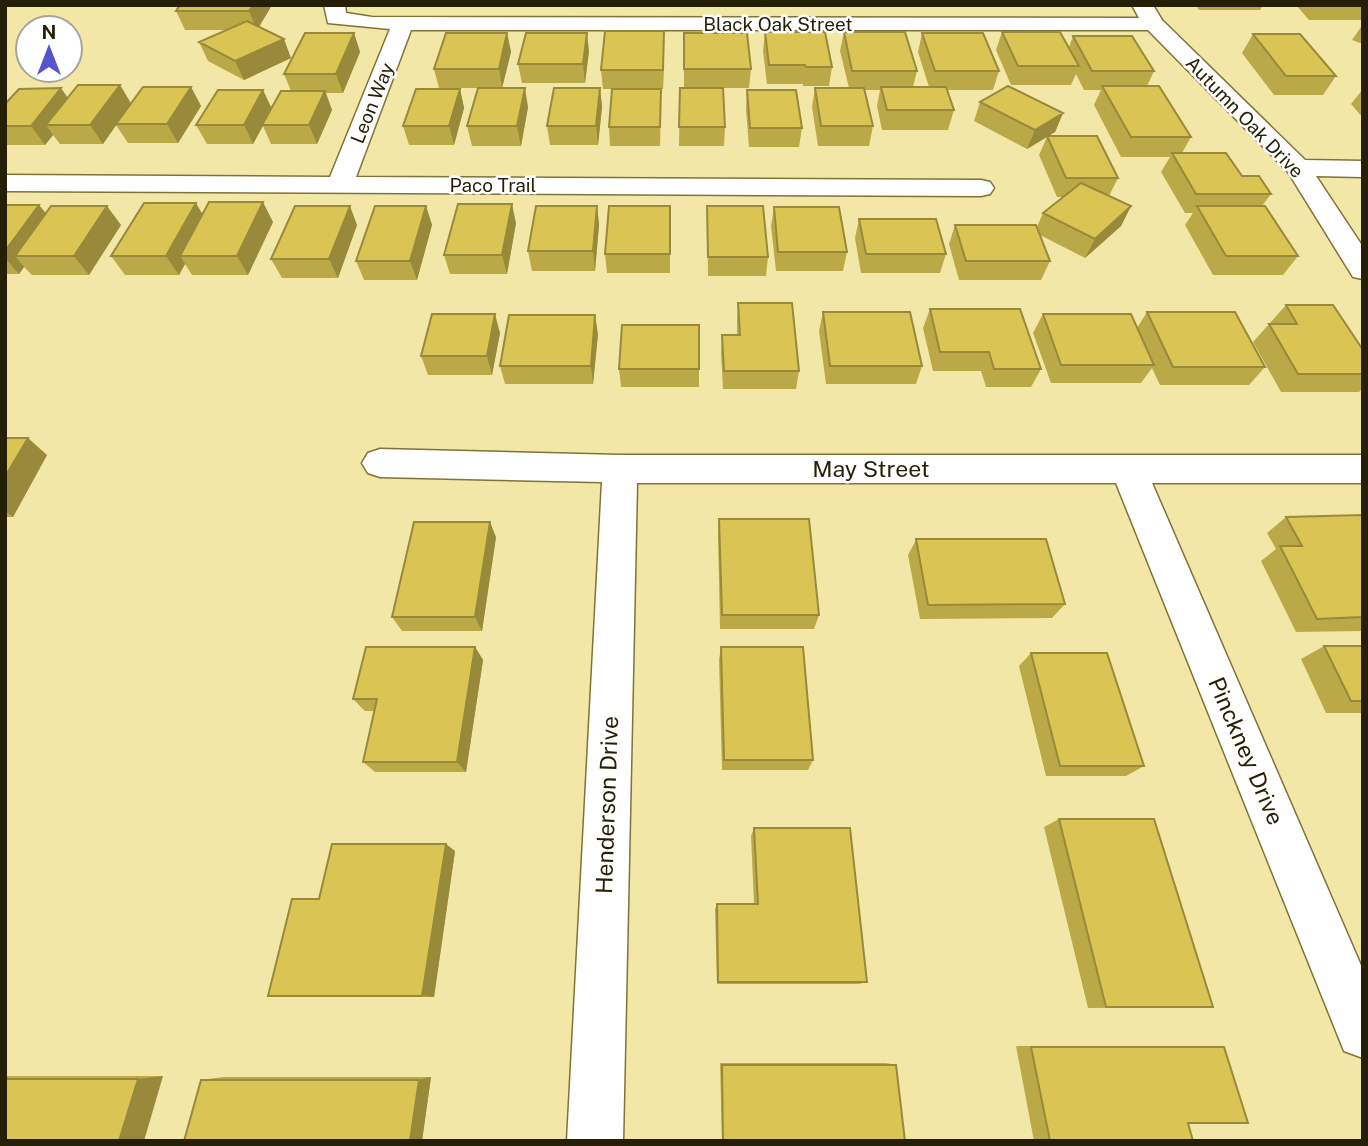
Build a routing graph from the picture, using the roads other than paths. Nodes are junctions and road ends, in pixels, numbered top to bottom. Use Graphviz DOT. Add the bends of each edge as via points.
graph roads {
  1 [pos="334,5"];
  2 [pos="1148,15"];
  3 [pos="403,23"];
  4 [pos="1298,168"];
  5 [pos="1363,169"];
  6 [pos="5,183"];
  7 [pos="340,184"];
  8 [pos="981,188"];
  9 [pos="1363,270"];
  10 [pos="380,463"];
  11 [pos="620,470"];
  12 [pos="1128,470"];
  13 [pos="1363,470"];
  14 [pos="1363,1032"];
  15 [pos="595,1141"];
  1 -- 3 [label="street, Black Oak Street" via="336,18"];
  2 -- 3 [label="street, Black Oak Street"];
  2 -- 4 [label="street, Autumn Oak Drive"];
  3 -- 7 [label="street, Leon Way"];
  4 -- 5 [label="street"];
  4 -- 9 [label="street, Autumn Oak Drive"];
  6 -- 7 [label="street, Paco Trail"];
  7 -- 8 [label="street, Paco Trail"];
  10 -- 11 [label="street, May Street"];
  11 -- 12 [label="street, May Street"];
  11 -- 15 [label="street, Henderson Drive"];
  12 -- 13 [label="street, May Street"];
  12 -- 14 [label="street, Pinckney Drive"];
}
